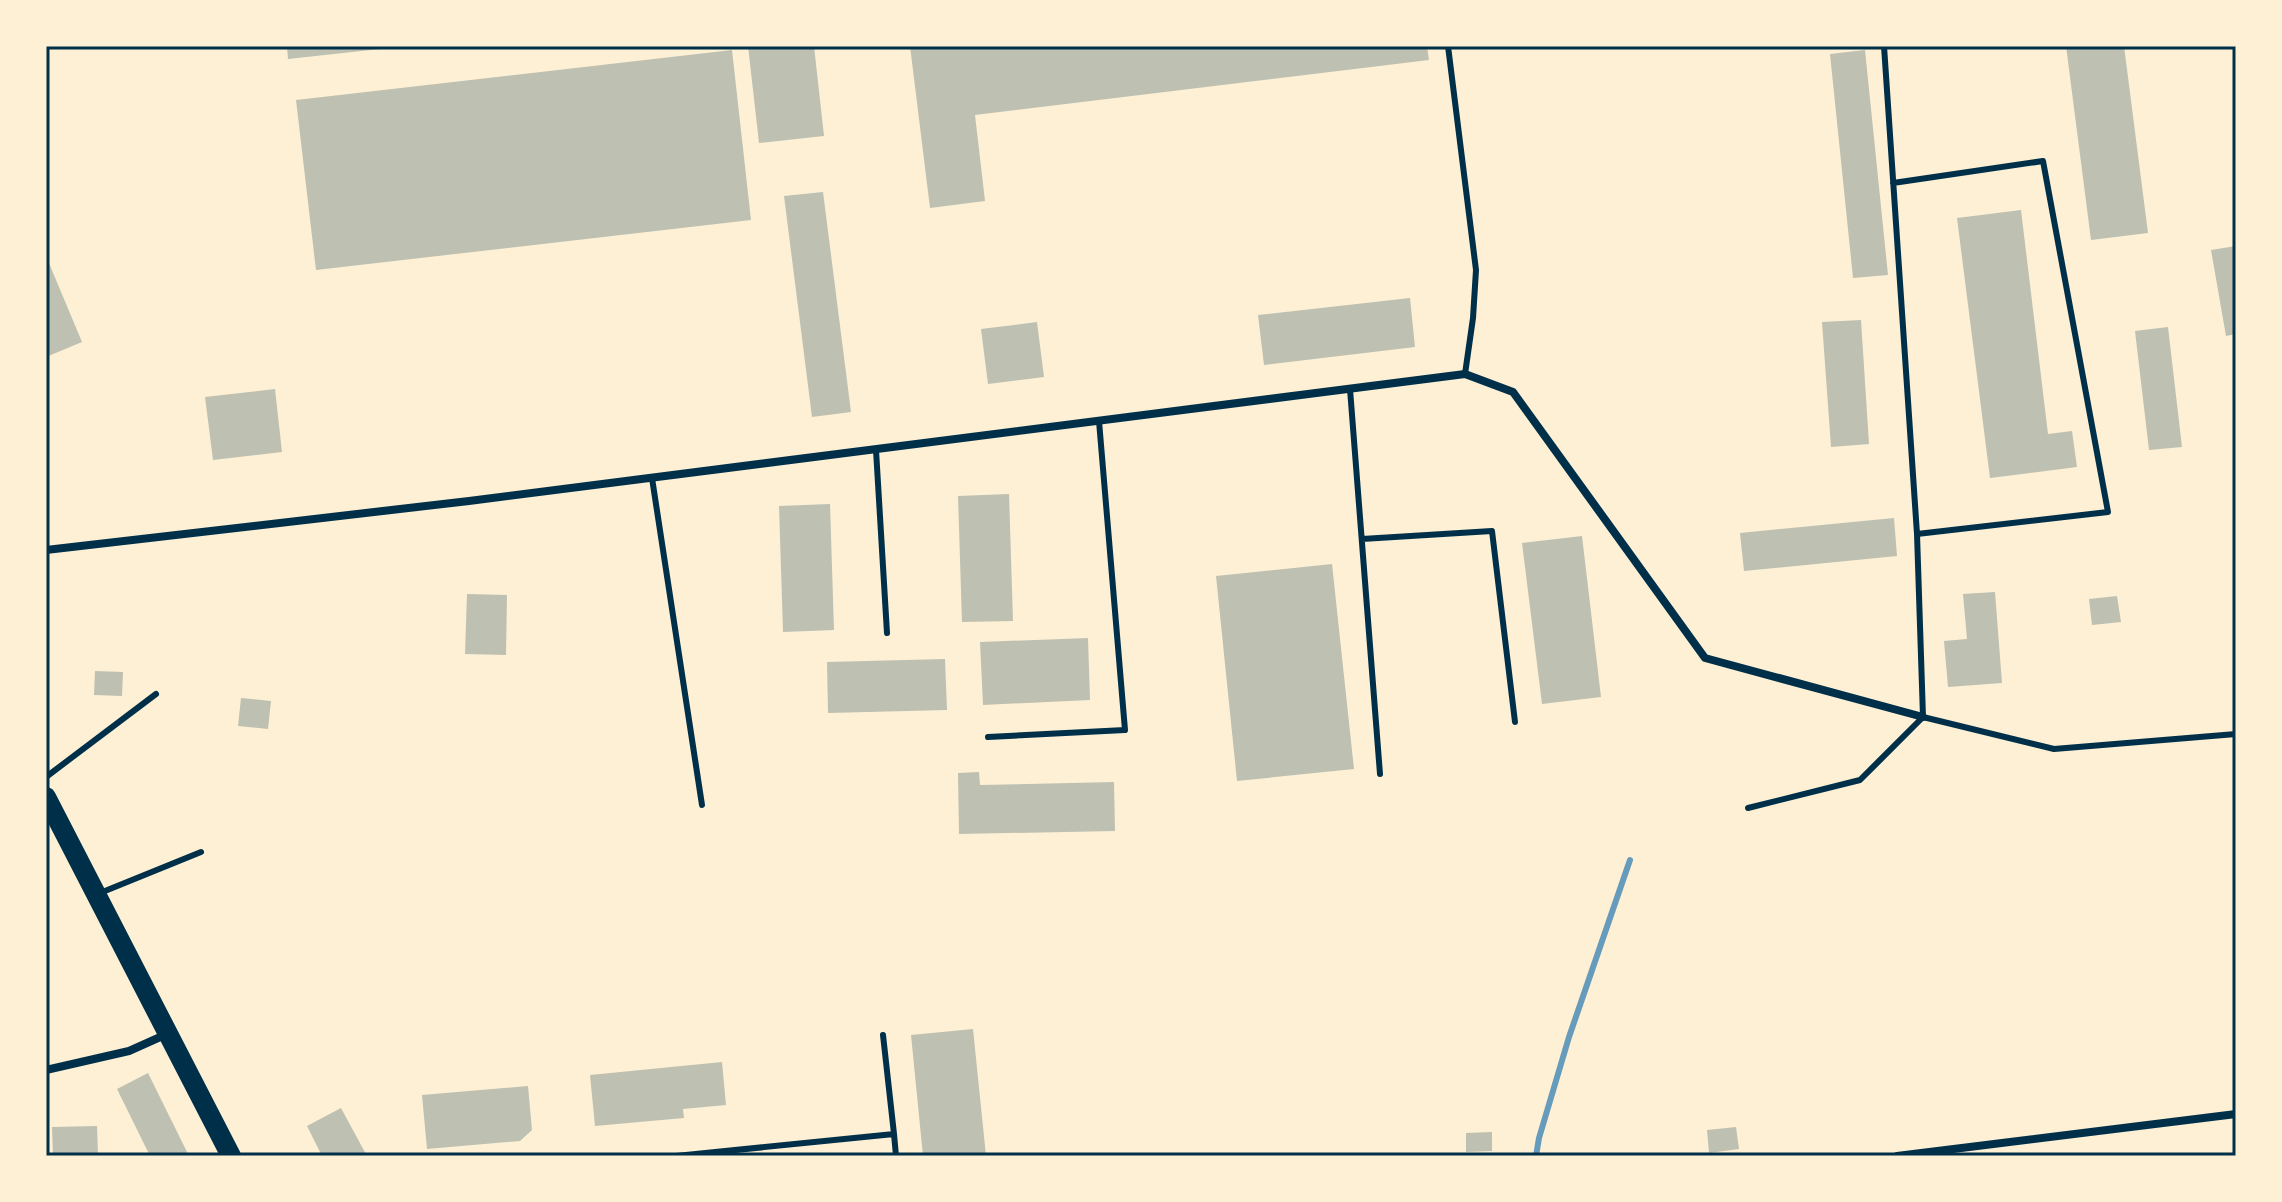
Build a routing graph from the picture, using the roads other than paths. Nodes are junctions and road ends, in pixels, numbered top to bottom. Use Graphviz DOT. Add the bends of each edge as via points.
graph roads {
  1 [pos="1448,46"];
  2 [pos="1884,46"];
  3 [pos="1893,183"];
  4 [pos="1465,374"];
  5 [pos="1350,389"];
  6 [pos="1099,421"];
  7 [pos="876,450"];
  8 [pos="652,478"];
  9 [pos="1917,534"];
  10 [pos="1362,539"];
  11 [pos="46,550"];
  12 [pos="887,633"];
  13 [pos="156,694"];
  14 [pos="1923,717"];
  15 [pos="1515,722"];
  16 [pos="2236,734"];
  17 [pos="988,737"];
  18 [pos="1380,774"];
  19 [pos="46,777"];
  20 [pos="46,797"];
  21 [pos="702,805"];
  22 [pos="1748,808"];
  23 [pos="201,852"];
  24 [pos="96,895"];
  25 [pos="168,1033"];
  26 [pos="883,1035"];
  27 [pos="46,1070"];
  28 [pos="2236,1114"];
  29 [pos="894,1134"];
  30 [pos="231,1156"];
  31 [pos="676,1156"];
  32 [pos="896,1156"];
  33 [pos="1897,1156"];
  1 -- 4 [label="lane" via="1476,270"];
  2 -- 3 [label="lane"];
  3 -- 9 [label="lane"];
  3 -- 9 [label="lane" via="2043,161 2108,512"];
  4 -- 5 [label="street"];
  4 -- 14 [label="street" via="1513,392 1705,658"];
  5 -- 6 [label="street"];
  5 -- 10 [label="lane"];
  6 -- 7 [label="street"];
  6 -- 17 [label="lane" via="1125,730"];
  7 -- 8 [label="street"];
  7 -- 12 [label="lane"];
  8 -- 11 [label="street"];
  8 -- 21 [label="lane"];
  9 -- 14 [label="lane"];
  10 -- 15 [label="lane" via="1492,531"];
  10 -- 18 [label="lane"];
  13 -- 19 [label="lane"];
  14 -- 16 [label="lane" via="2054,749"];
  14 -- 22 [label="lane" via="1860,780"];
  20 -- 24 [label="main road"];
  23 -- 24 [label="lane"];
  24 -- 25 [label="main road"];
  25 -- 27 [label="street" via="129,1051"];
  25 -- 30 [label="main road"];
  26 -- 29 [label="lane"];
  28 -- 33 [label="street"];
  29 -- 31 [label="lane"];
  29 -- 32 [label="lane"];
}
